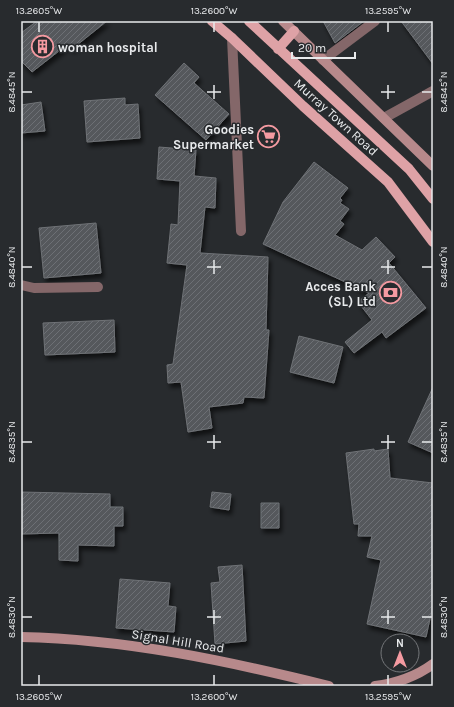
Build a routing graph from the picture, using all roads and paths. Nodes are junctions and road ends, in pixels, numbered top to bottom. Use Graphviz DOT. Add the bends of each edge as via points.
graph roads {
  1 [pos="212,21"];
  2 [pos="249,21"];
  3 [pos="284,21"];
  4 [pos="375,21"];
  5 [pos="294,31"];
  6 [pos="232,38"];
  7 [pos="278,49"];
  8 [pos="323,60"];
  9 [pos="433,91"];
  10 [pos="384,118"];
  11 [pos="433,166"];
  12 [pos="433,199"];
  13 [pos="242,231"];
  14 [pos="433,242"];
  15 [pos="21,285"];
  16 [pos="98,287"];
  17 [pos="21,637"];
  18 [pos="433,664"];
  19 [pos="329,686"];
  20 [pos="376,686"];
  1 -- 6 [label="main road, Murray Town Road"];
  2 -- 7 [label="main road, Murray Town Road"];
  3 -- 5 [label="main road"];
  4 -- 8 [label="street"];
  5 -- 7 [label="main road"];
  5 -- 8 [label="main road"];
  6 -- 13 [label="street"];
  6 -- 14 [label="main road, Murray Town Road" via="388,182"];
  7 -- 12 [label="main road, Murray Town Road" via="409,169"];
  8 -- 10 [label="main road"];
  9 -- 10 [label="street"];
  10 -- 11 [label="main road"];
  15 -- 16 [label="street" via="34,288"];
  17 -- 19 [label="main road, Signal Hill Road" via="69,638 170,651"];
  18 -- 20 [label="main road" via="389,685"];
}
